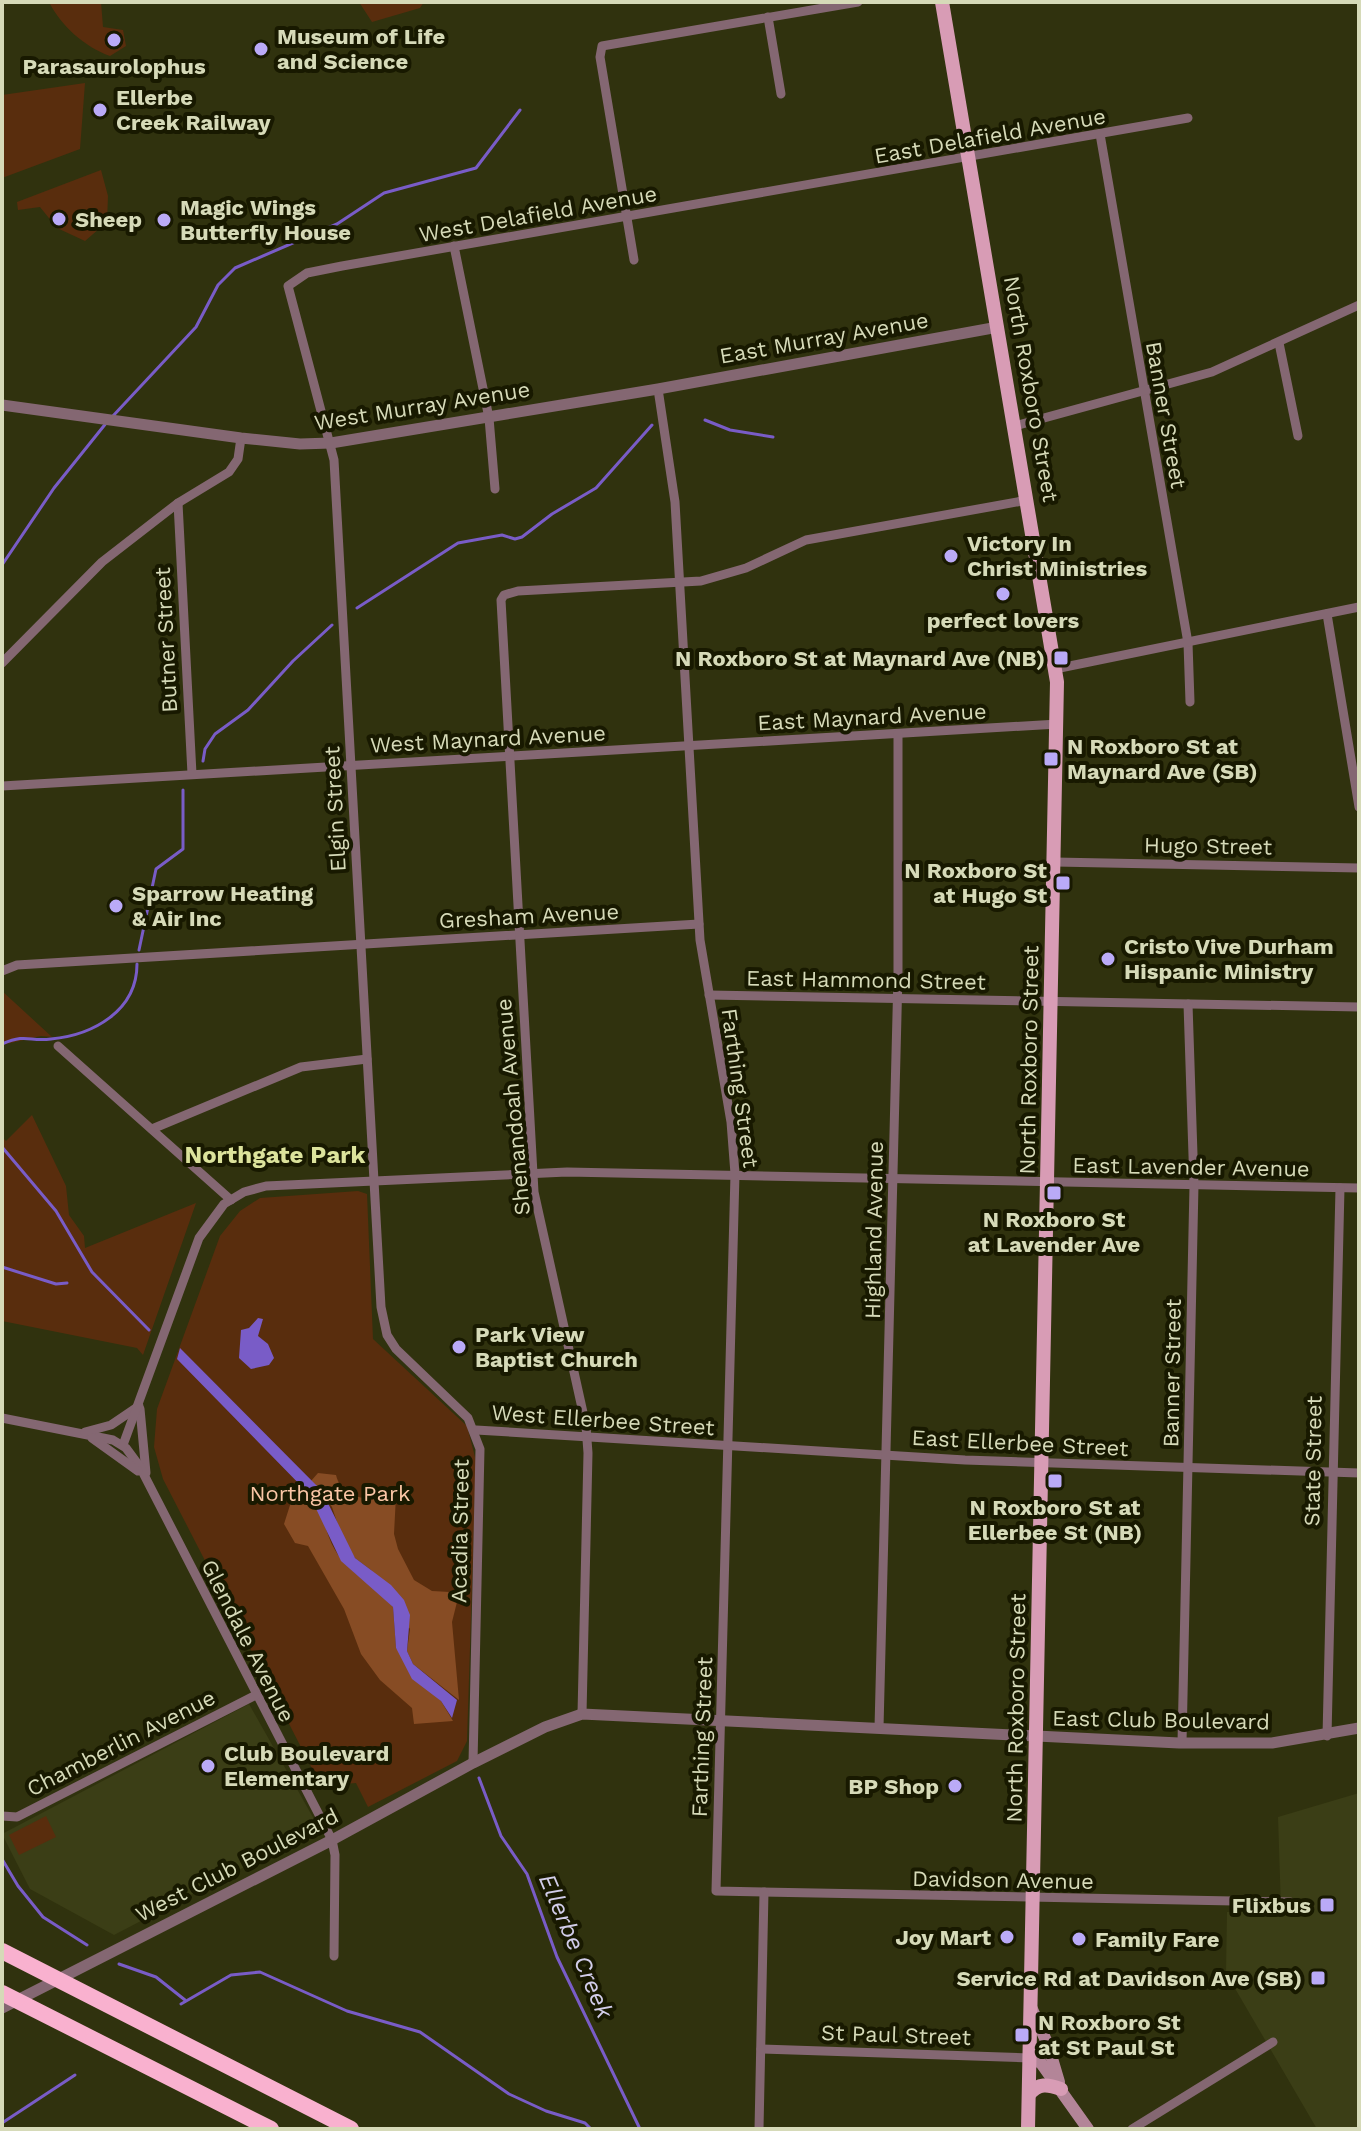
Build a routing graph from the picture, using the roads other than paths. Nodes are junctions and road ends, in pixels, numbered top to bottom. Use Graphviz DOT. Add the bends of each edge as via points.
graph roads {
  1 [pos="858,2"];
  2 [pos="942,2"];
  3 [pos="768,17"];
  4 [pos="781,94"];
  5 [pos="1188,118"];
  6 [pos="1100,134"];
  7 [pos="969,159"];
  8 [pos="798,188"];
  9 [pos="627,217"];
  10 [pos="454,246"];
  11 [pos="634,260"];
  12 [pos="288,286"];
  13 [pos="1359,305"];
  14 [pos="998,327"];
  15 [pos="1279,343"];
  16 [pos="658,389"];
  17 [pos="1144,391"];
  18 [pos="2,405"];
  19 [pos="489,418"];
  20 [pos="1015,426"];
  21 [pos="1298,436"];
  22 [pos="241,438"];
  23 [pos="331,443"];
  24 [pos="495,489"];
  25 [pos="1028,500"];
  26 [pos="178,503"];
  27 [pos="680,582"];
  28 [pos="1359,607"];
  29 [pos="1327,614"];
  30 [pos="1188,643"];
  31 [pos="2,663"];
  32 [pos="1055,669"];
  33 [pos="1190,702"];
  34 [pos="1058,724"];
  35 [pos="898,734"];
  36 [pos="689,745"];
  37 [pos="508,756"];
  38 [pos="351,765"];
  39 [pos="192,774"];
  40 [pos="2,786"];
  41 [pos="1359,807"];
  42 [pos="1055,862"];
  43 [pos="1359,868"];
  44 [pos="699,924"];
  45 [pos="517,934"];
  46 [pos="361,944"];
  47 [pos="2,971"];
  48 [pos="709,995"];
  49 [pos="898,999"];
  50 [pos="1052,1001"];
  51 [pos="1188,1004"];
  52 [pos="1359,1007"];
  53 [pos="58,1046"];
  54 [pos="367,1059"];
  55 [pos="152,1129"];
  56 [pos="532,1172"];
  57 [pos="735,1174"];
  58 [pos="894,1178"];
  59 [pos="374,1179"];
  60 [pos="1049,1182"];
  61 [pos="1194,1185"];
  62 [pos="1340,1188"];
  63 [pos="1359,1188"];
  64 [pos="231,1200"];
  65 [pos="387,1335"];
  66 [pos="140,1405"];
  67 [pos="2,1418"];
  68 [pos="476,1430"];
  69 [pos="81,1433"];
  70 [pos="587,1437"];
  71 [pos="123,1445"];
  72 [pos="728,1445"];
  73 [pos="887,1455"];
  74 [pos="1043,1463"];
  75 [pos="1188,1468"];
  76 [pos="1330,1473"];
  77 [pos="1359,1473"];
  78 [pos="148,1481"];
  79 [pos="256,1695"];
  80 [pos="582,1714"];
  81 [pos="721,1720"];
  82 [pos="879,1728"];
  83 [pos="1359,1728"];
  84 [pos="1327,1736"];
  85 [pos="1037,1738"];
  86 [pos="1182,1743"];
  87 [pos="473,1763"];
  88 [pos="2,1816"];
  89 [pos="332,1840"];
  90 [pos="716,1891"];
  91 [pos="764,1892"];
  92 [pos="1033,1899"];
  93 [pos="1290,1902"];
  94 [pos="2,1951"];
  95 [pos="334,1956"];
  96 [pos="2,1993"];
  97 [pos="1031,2007"];
  98 [pos="2,2008"];
  99 [pos="1273,2042"];
  100 [pos="761,2049"];
  101 [pos="1030,2058"];
  102 [pos="1061,2089"];
  103 [pos="1029,2094"];
  104 [pos="271,2129"];
  105 [pos="351,2129"];
  106 [pos="759,2129"];
  107 [pos="1028,2129"];
  108 [pos="1088,2129"];
  109 [pos="1132,2129"];
  1 -- 3 [label="street"];
  2 -- 7 [label="main road, North Roxboro Street"];
  3 -- 4 [label="street"];
  3 -- 9 [label="street" via="602,46"];
  5 -- 6 [label="street, East Delafield Avenue"];
  6 -- 7 [label="street, East Delafield Avenue"];
  6 -- 17 [label="street, Banner Street"];
  7 -- 8 [label="street, East Delafield Avenue"];
  7 -- 14 [label="main road, North Roxboro Street"];
  8 -- 9 [label="street, West Delafield Avenue"];
  9 -- 10 [label="street, West Delafield Avenue"];
  9 -- 11 [label="street"];
  10 -- 12 [label="street, West Delafield Avenue" via="307,273"];
  10 -- 19 [label="street"];
  12 -- 23 [label="street, Elgin Street"];
  13 -- 15 [label="street"];
  14 -- 16 [label="street, East Murray Avenue"];
  14 -- 20 [label="main road, North Roxboro Street"];
  15 -- 17 [label="street" via="1212,372"];
  15 -- 21 [label="street"];
  16 -- 19 [label="street, West Murray Avenue"];
  16 -- 27 [label="street, Farthing Street" via="675,502"];
  17 -- 20 [label="street"];
  17 -- 30 [label="street, Banner Street"];
  18 -- 22 [label="street, West Murray Avenue"];
  19 -- 23 [label="street, West Murray Avenue"];
  19 -- 24 [label="street"];
  20 -- 25 [label="main road, North Roxboro Street"];
  22 -- 23 [label="street, West Murray Avenue"];
  22 -- 26 [label="street" via="238,459 229,472"];
  23 -- 38 [label="street, Elgin Street"];
  25 -- 27 [label="street" via="806,540 746,568"];
  25 -- 32 [label="main road, North Roxboro Street"];
  26 -- 31 [label="street" via="80,581"];
  26 -- 39 [label="street, Butner Street"];
  27 -- 36 [label="street, Farthing Street"];
  27 -- 37 [label="street, Shenandoah Avenue" via="511,592 501,600"];
  28 -- 29 [label="street"];
  29 -- 30 [label="street"];
  29 -- 41 [label="street"];
  30 -- 32 [label="street"];
  30 -- 33 [label="street, Banner Street"];
  32 -- 34 [label="main road, North Roxboro Street"];
  34 -- 35 [label="street, East Maynard Avenue"];
  34 -- 42 [label="main road, North Roxboro Street"];
  35 -- 36 [label="street, East Maynard Avenue"];
  35 -- 49 [label="street, Highland Avenue"];
  36 -- 37 [label="street, West Maynard Avenue"];
  36 -- 44 [label="street, Farthing Street"];
  37 -- 38 [label="street, West Maynard Avenue"];
  37 -- 45 [label="street, Shenandoah Avenue"];
  38 -- 39 [label="street, West Maynard Avenue"];
  38 -- 46 [label="street, Elgin Street"];
  39 -- 40 [label="street, West Maynard Avenue"];
  42 -- 43 [label="street, Hugo Street"];
  42 -- 50 [label="main road, North Roxboro Street"];
  44 -- 45 [label="street, Gresham Avenue"];
  44 -- 48 [label="street, Farthing Street"];
  45 -- 46 [label="street, Gresham Avenue"];
  45 -- 56 [label="street, Shenandoah Avenue"];
  46 -- 47 [label="street, Gresham Avenue" via="17,965"];
  46 -- 54 [label="street, Elgin Street"];
  48 -- 49 [label="street, East Hammond Street"];
  48 -- 57 [label="street, Farthing Street"];
  49 -- 50 [label="street, East Hammond Street"];
  49 -- 58 [label="street, Highland Avenue"];
  50 -- 51 [label="street, East Hammond Street"];
  50 -- 60 [label="main road, North Roxboro Street"];
  51 -- 52 [label="street, East Hammond Street"];
  51 -- 61 [label="street, Banner Street"];
  53 -- 55 [label="street"];
  54 -- 55 [label="street" via="301,1067"];
  54 -- 59 [label="street, Elgin Street"];
  55 -- 64 [label="street"];
  56 -- 57 [label="street, East Lavender Avenue"];
  56 -- 59 [label="street, East Lavender Avenue"];
  56 -- 70 [label="street, Shenandoah Avenue"];
  57 -- 58 [label="street, East Lavender Avenue"];
  57 -- 72 [label="street, Farthing Street"];
  58 -- 60 [label="street, East Lavender Avenue"];
  58 -- 73 [label="street, Highland Avenue"];
  59 -- 64 [label="street, East Lavender Avenue" via="266,1186"];
  59 -- 65 [label="street, Elgin Street"];
  60 -- 61 [label="street, East Lavender Avenue"];
  60 -- 74 [label="main road, North Roxboro Street"];
  61 -- 62 [label="street, East Lavender Avenue"];
  61 -- 75 [label="street, Banner Street"];
  62 -- 63 [label="street, East Lavender Avenue"];
  62 -- 76 [label="street, State Street"];
  64 -- 66 [label="street" via="215,1212 199,1238"];
  65 -- 68 [label="street, Acadia Street"];
  66 -- 69 [label="street" via="111,1425"];
  66 -- 71 [label="street"];
  66 -- 78 [label="street, Glendale Avenue"];
  67 -- 69 [label="street, Glendale Avenue"];
  68 -- 70 [label="street, West Ellerbee Street"];
  68 -- 87 [label="street, Acadia Street" via="480,1460"];
  69 -- 71 [label="street, Glendale Avenue"];
  69 -- 78 [label="street, Glendale Avenue" via="112,1450"];
  70 -- 72 [label="street, West Ellerbee Street"];
  70 -- 80 [label="street, Shenandoah Avenue"];
  71 -- 78 [label="street, Glendale Avenue"];
  72 -- 73 [label="street, East Ellerbee Street"];
  72 -- 81 [label="street, Farthing Street"];
  73 -- 74 [label="street, East Ellerbee Street"];
  73 -- 82 [label="street, Highland Avenue"];
  74 -- 75 [label="street, East Ellerbee Street"];
  74 -- 85 [label="main road, North Roxboro Street"];
  75 -- 76 [label="street, East Ellerbee Street"];
  75 -- 86 [label="street, Banner Street"];
  76 -- 77 [label="street, East Ellerbee Street"];
  76 -- 84 [label="street, State Street"];
  78 -- 79 [label="street, Glendale Avenue"];
  79 -- 88 [label="street, Chamberlin Avenue" via="17,1817"];
  79 -- 89 [label="street, Glendale Avenue"];
  80 -- 81 [label="street, West Club Boulevard"];
  80 -- 87 [label="street, West Club Boulevard"];
  81 -- 82 [label="street, East Club Boulevard"];
  81 -- 90 [label="street, Farthing Street"];
  82 -- 85 [label="street, East Club Boulevard"];
  83 -- 84 [label="street, East Club Boulevard"];
  84 -- 86 [label="street, East Club Boulevard" via="1272,1743"];
  85 -- 86 [label="street, East Club Boulevard"];
  85 -- 92 [label="main road, North Roxboro Street"];
  87 -- 89 [label="street, West Club Boulevard"];
  89 -- 95 [label="street, Glendale Avenue"];
  89 -- 98 [label="street, West Club Boulevard"];
  90 -- 91 [label="street, Davidson Avenue"];
  91 -- 92 [label="street, Davidson Avenue"];
  91 -- 100 [label="street"];
  92 -- 93 [label="street, Davidson Avenue"];
  92 -- 97 [label="main road, North Roxboro Street"];
  94 -- 105 [label="highway"];
  96 -- 104 [label="highway"];
  97 -- 101 [label="main road, North Roxboro Street"];
  97 -- 102 [label="main road"];
  99 -- 109 [label="street"];
  100 -- 101 [label="street, St Paul Street"];
  100 -- 106 [label="street"];
  101 -- 102 [label="main road" via="1041,2063"];
  101 -- 103 [label="main road, North Roxboro Street"];
  102 -- 103 [label="main road" via="1047,2084 1035,2086"];
  102 -- 108 [label="main road"];
  103 -- 107 [label="main road, North Roxboro Street"];
}
